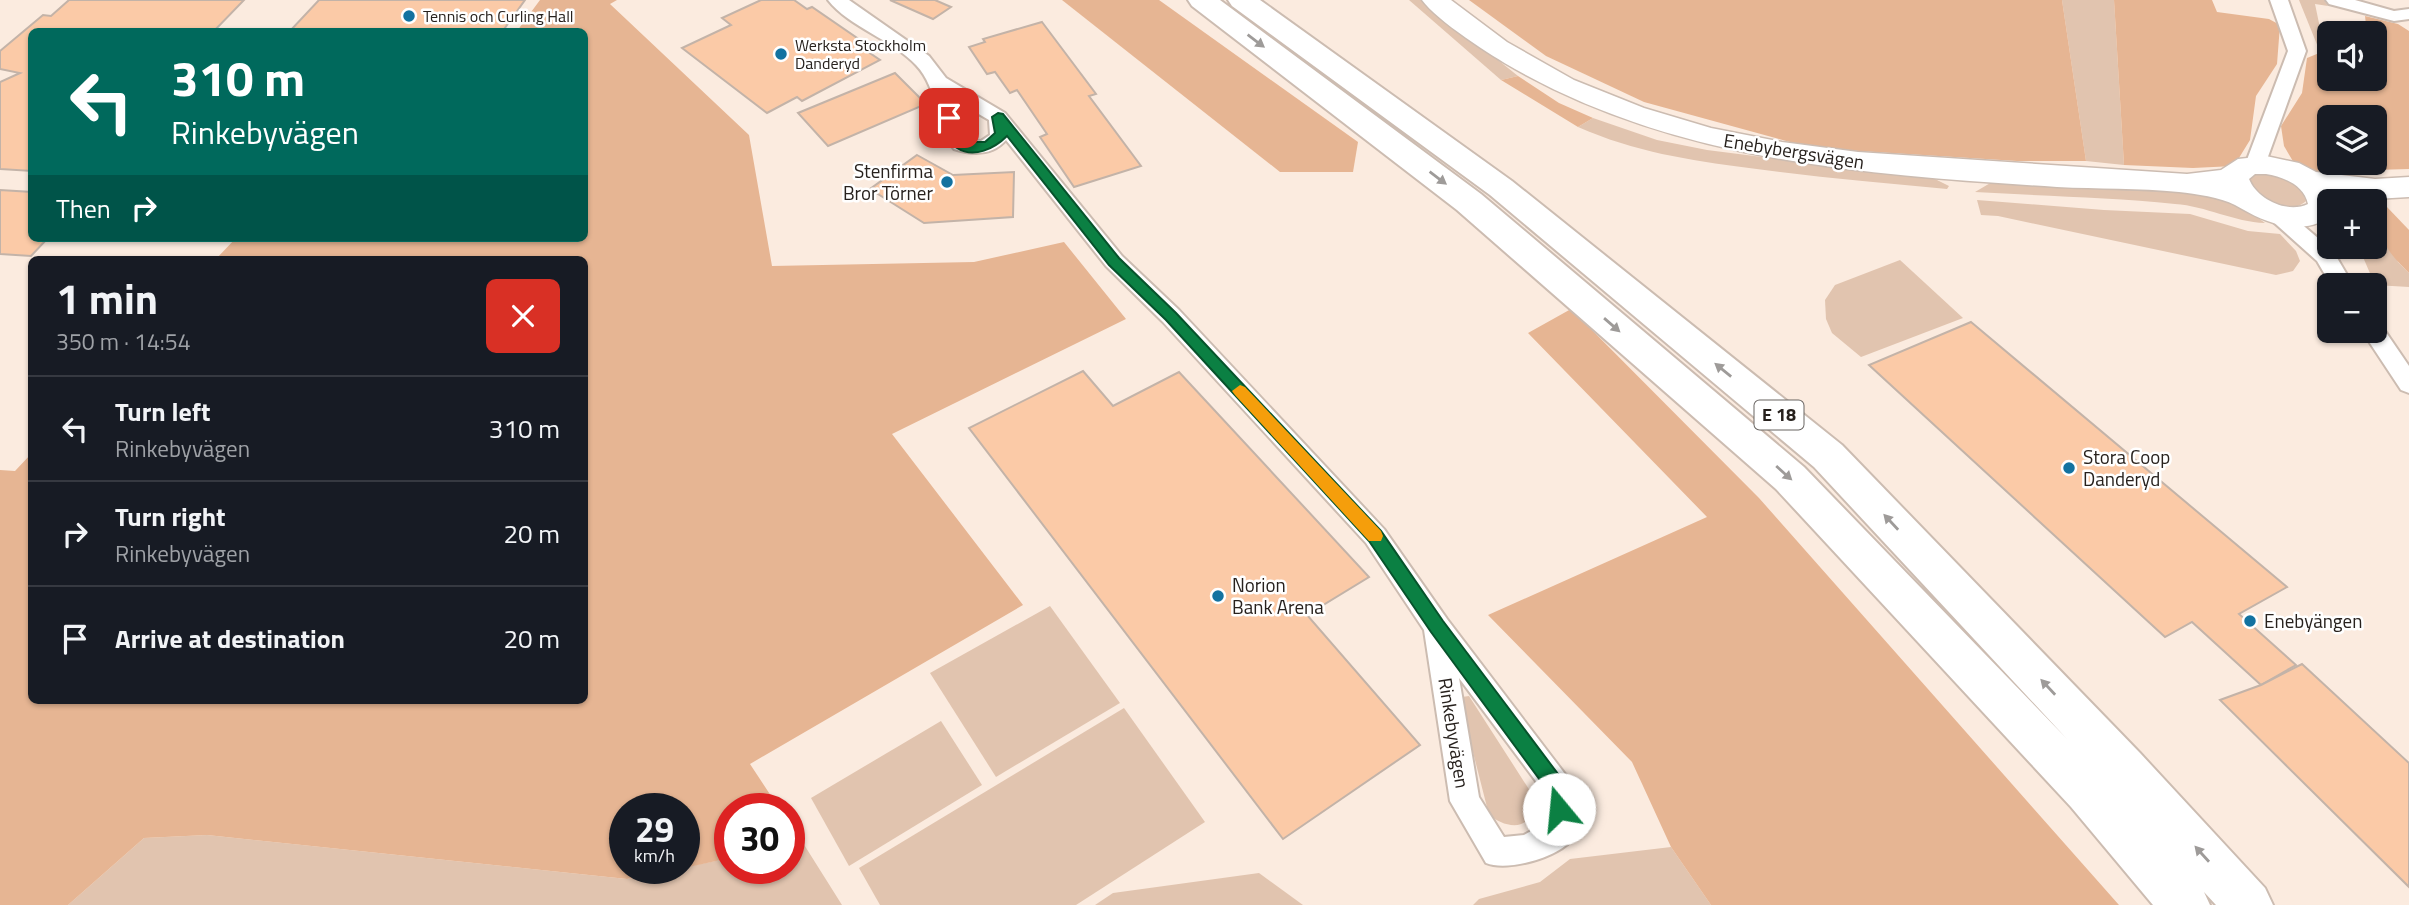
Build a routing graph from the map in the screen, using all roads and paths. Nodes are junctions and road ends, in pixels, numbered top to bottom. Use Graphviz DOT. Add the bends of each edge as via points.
graph roads {
  1 [pos="838,0"];
  2 [pos="1202,0"];
  3 [pos="1242,0"];
  4 [pos="1435,0"];
  5 [pos="2280,0"];
  6 [pos="2335,0"];
  7 [pos="2409,14"];
  8 [pos="939,82"];
  9 [pos="998,117"];
  10 [pos="2268,136"];
  11 [pos="2297,175"];
  12 [pos="2244,179"];
  13 [pos="2409,187"];
  14 [pos="2375,189"];
  15 [pos="2317,193"];
  16 [pos="2317,212"];
  17 [pos="2277,214"];
  18 [pos="2317,249"];
  19 [pos="2381,343"];
  20 [pos="2409,384"];
  21 [pos="1437,626"];
  22 [pos="2185,905"];
  23 [pos="2248,905"];
  1 -- 8 [label="street, Rinkebyvägen" via="922,60"];
  2 -- 22 [label="highway, E 18, one-way" via="1469,202 1790,478 2087,792"];
  23 -- 3 [label="highway, E 18, one-way" via="1828,456 1501,188"];
  4 -- 12 [label="main road, Enebybergsvägen" via="1529,67 1592,100 1723,141 1809,157 1937,170 2188,184"];
  5 -- 10 [label="street" via="2297,51"];
  6 -- 7 [label="street" via="2394,16"];
  8 -- 9 [label="street, Rinkebyvägen"];
  8 -- 9 [label="street, Rinkebyvägen" via="954,136 961,145 983,148 996,141 1001,134"];
  9 -- 21 [label="street, Rinkebyvägen" via="1114,261 1375,536"];
  10 -- 11 [label="street"];
  10 -- 12 [label="street"];
  11 -- 12 [label="main road, Enebybergsvägen"];
  11 -- 14 [label="main road, Enebybergsvägen"];
  11 -- 15 [label="main road"];
  12 -- 17 [label="main road, Enebybergsvägen"];
  13 -- 14 [label="main road, Enebybergsvägen"];
  16 -- 17 [label="main road, Enebybergsvägen" via="2306,216"];
  17 -- 18 [label="street"];
  19 -- 20 [label="street"];
  21 -- 21 [label="street, Rinkebyvägen" via="1472,834 1497,853 1528,849 1561,830 1558,788"];
}
